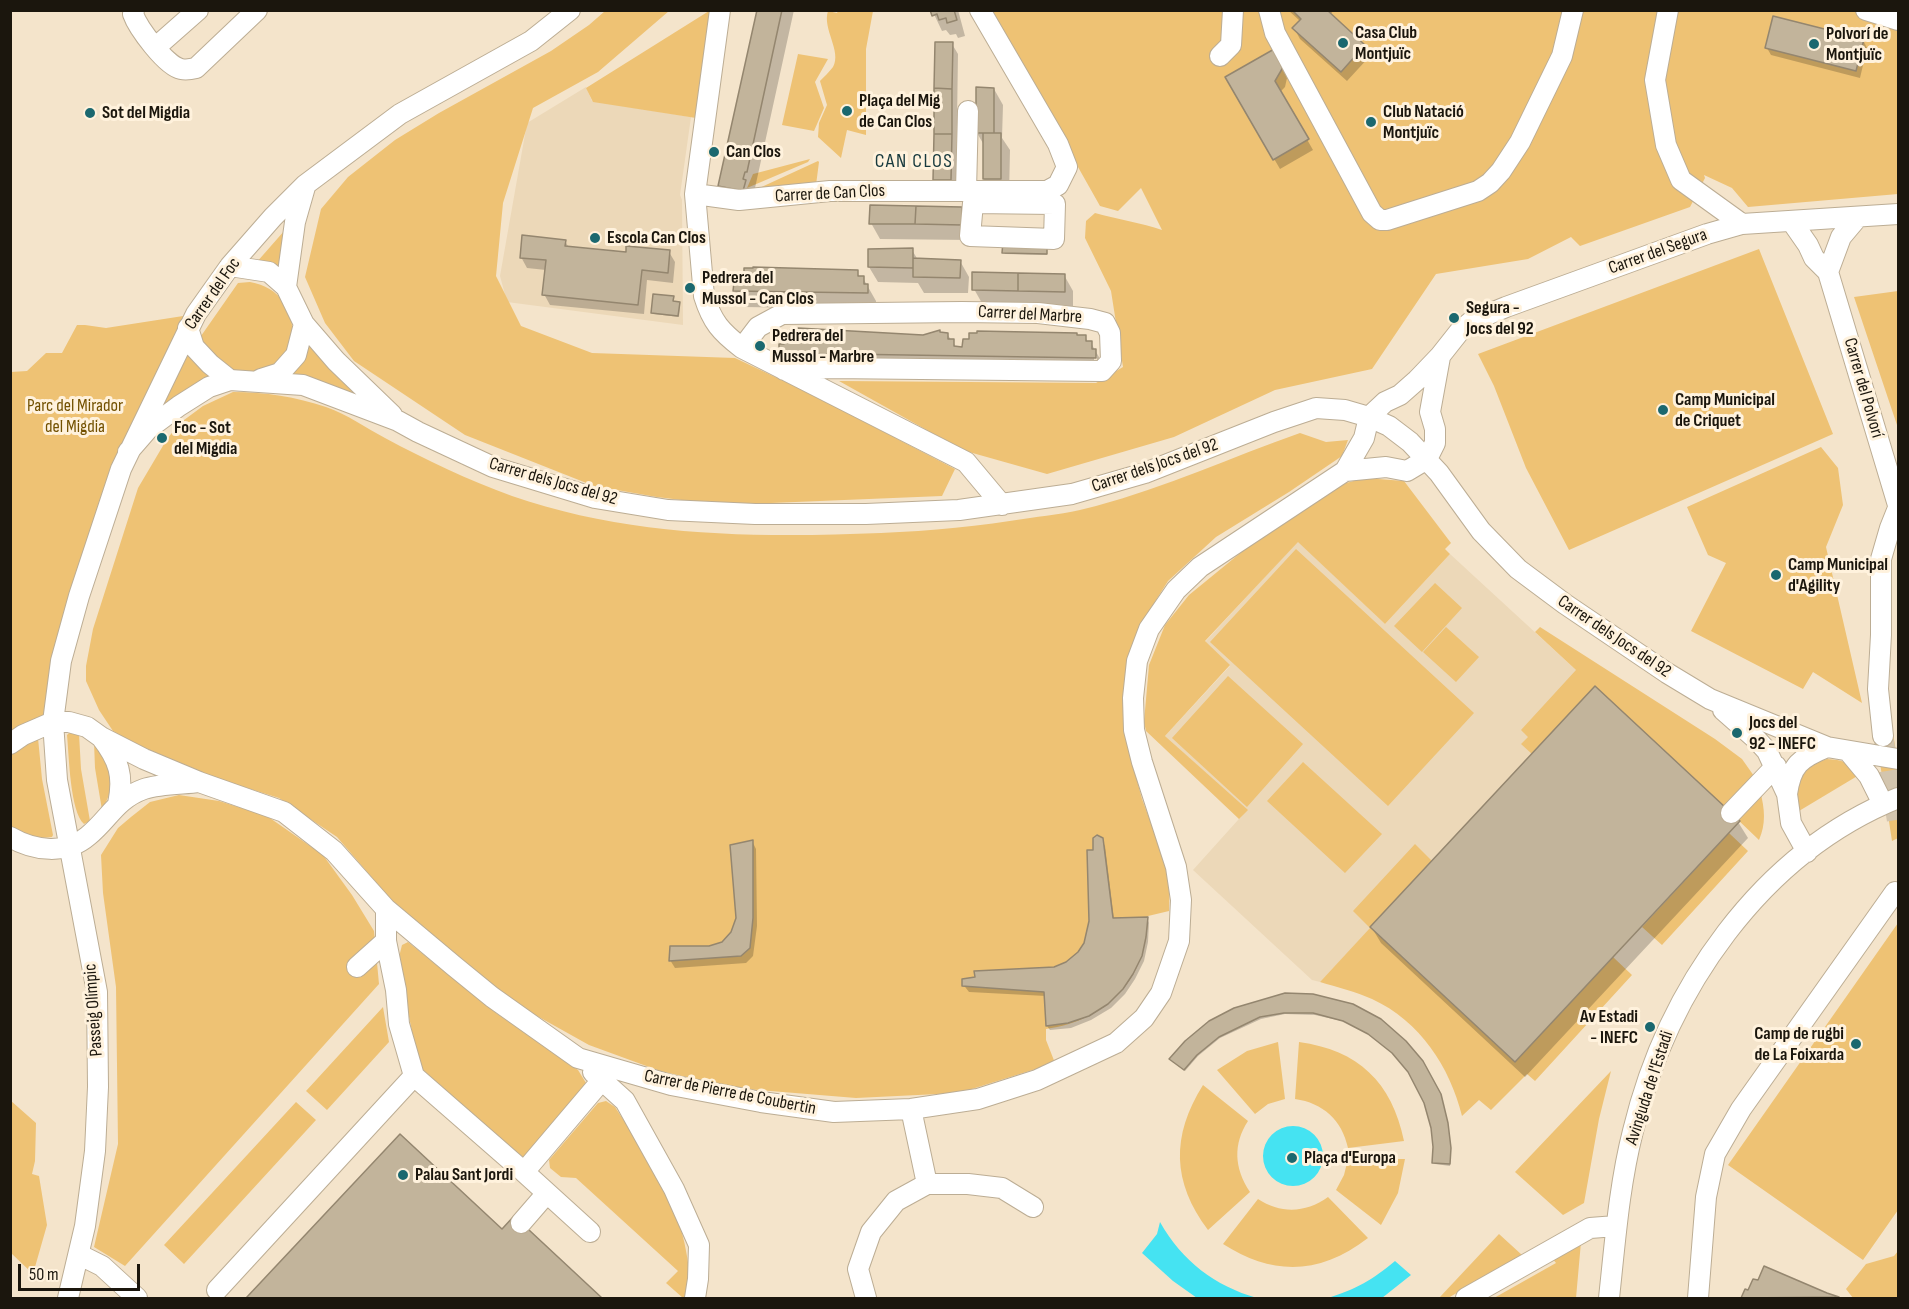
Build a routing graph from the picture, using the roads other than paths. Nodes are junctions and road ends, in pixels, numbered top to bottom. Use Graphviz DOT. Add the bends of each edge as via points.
graph roads {
  1 [pos="134,10"];
  2 [pos="198,10"];
  3 [pos="257,10"];
  4 [pos="570,10"];
  5 [pos="720,10"];
  6 [pos="980,10"];
  7 [pos="1233,10"];
  8 [pos="1269,10"];
  9 [pos="1573,10"];
  10 [pos="1668,10"];
  11 [pos="1866,10"];
  12 [pos="1899,20"];
  13 [pos="156,47"];
  14 [pos="1220,56"];
  15 [pos="968,111"];
  16 [pos="305,185"];
  17 [pos="966,191"];
  18 [pos="694,194"];
  19 [pos="1899,214"];
  20 [pos="1857,218"];
  21 [pos="1792,222"];
  22 [pos="1742,224"];
  23 [pos="230,266"];
  24 [pos="1828,272"];
  25 [pos="286,287"];
  26 [pos="304,324"];
  27 [pos="188,328"];
  28 [pos="742,348"];
  29 [pos="1440,356"];
  30 [pos="784,370"];
  31 [pos="230,380"];
  32 [pos="256,381"];
  33 [pos="1400,395"];
  34 [pos="1430,412"];
  35 [pos="1369,417"];
  36 [pos="398,420"];
  37 [pos="1364,438"];
  38 [pos="128,452"];
  39 [pos="1427,459"];
  40 [pos="1386,467"];
  41 [pos="1345,471"];
  42 [pos="1002,506"];
  43 [pos="1899,506"];
  44 [pos="1899,579"];
  45 [pos="1881,591"];
  46 [pos="1899,608"];
  47 [pos="1881,626"];
  48 [pos="1710,699"];
  49 [pos="53,722"];
  50 [pos="1883,736"];
  51 [pos="101,737"];
  52 [pos="10,744"];
  53 [pos="1827,747"];
  54 [pos="1849,752"];
  55 [pos="1899,759"];
  56 [pos="1776,766"];
  57 [pos="200,782"];
  58 [pos="1787,794"];
  59 [pos="1891,801"];
  60 [pos="118,804"];
  61 [pos="1731,813"];
  62 [pos="10,837"];
  63 [pos="69,847"];
  64 [pos="1807,852"];
  65 [pos="1895,892"];
  66 [pos="386,909"];
  67 [pos="386,941"];
  68 [pos="357,967"];
  69 [pos="578,1058"];
  70 [pos="414,1076"];
  71 [pos="602,1080"];
  72 [pos="911,1109"];
  73 [pos="524,1172"];
  74 [pos="927,1184"];
  75 [pos="547,1193"];
  76 [pos="1033,1207"];
  77 [pos="521,1223"];
  78 [pos="1616,1226"];
  79 [pos="590,1232"];
  80 [pos="80,1255"];
  81 [pos="120,1290"];
  82 [pos="217,1290"];
  83 [pos="68,1299"];
  84 [pos="137,1299"];
  85 [pos="695,1299"];
  86 [pos="866,1299"];
  87 [pos="1466,1299"];
  88 [pos="1610,1299"];
  89 [pos="1698,1299"];
  1 -- 13 [label="street" via="136,23"];
  2 -- 13 [label="street"];
  3 -- 13 [label="street" via="196,68 181,69 170,64"];
  4 -- 16 [label="street, Carrer del Foc" via="531,41 400,114"];
  5 -- 18 [label="street"];
  6 -- 17 [label="street, Carrer de Can Clos" via="1058,144 1067,167 1058,184 1047,191"];
  7 -- 14 [label="street" via="1231,45"];
  8 -- 9 [label="street" via="1275,33 1372,213 1387,220 1478,191 1501,171 1520,142 1562,56"];
  10 -- 22 [label="street" via="1654,80 1666,145 1681,180"];
  11 -- 12 [label="street"];
  15 -- 17 [label="street"];
  16 -- 23 [label="street, Carrer del Foc"];
  16 -- 25 [label="street" via="295,222"];
  17 -- 18 [label="street, Carrer de Can Clos" via="830,191 740,200"];
  18 -- 28 [label="street" via="704,296 720,331"];
  19 -- 20 [label="street, Carrer del Segura"];
  20 -- 21 [label="street, Carrer del Segura"];
  20 -- 24 [label="street" via="1840,237"];
  21 -- 22 [label="street, Carrer del Segura"];
  21 -- 24 [label="street, Carrer del Polvorí" via="1814,258"];
  22 -- 29 [label="street, Carrer del Segura" via="1472,321"];
  23 -- 25 [label="street" via="269,272"];
  23 -- 27 [label="street, Carrer del Foc"];
  24 -- 43 [label="street, Carrer del Polvorí"];
  25 -- 26 [label="street"];
  26 -- 32 [label="street" via="296,354 280,373"];
  26 -- 36 [label="street" via="336,361"];
  27 -- 31 [label="street" via="194,347"];
  27 -- 38 [label="street, Carrer del Foc"];
  28 -- 30 [label="street"];
  28 -- 30 [label="street, Carrer del Marbre" via="758,327 782,314 1038,314 1090,319 1105,323 1110,333 1111,361 1102,371"];
  29 -- 33 [label="street, Carrer del Segura"];
  29 -- 34 [label="street, Carrer del Segura"];
  30 -- 42 [label="street" via="966,462"];
  31 -- 32 [label="street"];
  31 -- 38 [label="street" via="209,387 179,406 148,429"];
  32 -- 36 [label="street" via="303,385"];
  33 -- 34 [label="street"];
  33 -- 35 [label="street, Carrer del Segura"];
  34 -- 39 [label="street, Carrer del Segura" via="1435,443"];
  35 -- 37 [label="street, Carrer de Pierre de Coubertin"];
  35 -- 39 [label="street, Carrer dels Jocs del 92" via="1389,426"];
  35 -- 42 [label="street, Carrer dels Jocs del 92" via="1316,408 1145,473 1072,494"];
  36 -- 42 [label="street, Carrer dels Jocs del 92" via="493,466 595,498 668,510 866,514"];
  37 -- 40 [label="street" via="1371,457"];
  37 -- 41 [label="street, Carrer de Pierre de Coubertin"];
  38 -- 49 [label="street, Carrer del Foc" via="64,650"];
  39 -- 40 [label="street, Carrer de Pierre de Coubertin" via="1407,471"];
  39 -- 48 [label="street, Carrer dels Jocs del 92" via="1481,531 1518,569 1612,637"];
  40 -- 41 [label="street, Carrer de Pierre de Coubertin"];
  41 -- 72 [label="street, Carrer de Pierre de Coubertin" via="1200,567 1176,590 1149,629 1137,661 1134,730 1176,867 1181,900 1179,941 1156,1001 1144,1018 1116,1043 1074,1064 978,1099"];
  43 -- 45 [label="street" via="1881,559"];
  44 -- 45 [label="street"];
  45 -- 47 [label="street"];
  46 -- 47 [label="street"];
  47 -- 50 [label="street" via="1878,689"];
  48 -- 53 [label="street"];
  48 -- 56 [label="street" via="1758,740"];
  49 -- 51 [label="street, Carrer de Pierre de Coubertin" via="87,727"];
  49 -- 52 [label="street"];
  49 -- 63 [label="street, Passeig Olímpic" via="57,780"];
  51 -- 57 [label="street, Carrer de Pierre de Coubertin"];
  51 -- 60 [label="street" via="119,766"];
  53 -- 54 [label="street"];
  53 -- 58 [label="street" via="1800,762 1790,774"];
  54 -- 55 [label="street"];
  54 -- 59 [label="street"];
  56 -- 58 [label="street"];
  56 -- 61 [label="street"];
  57 -- 60 [label="street" via="145,789"];
  57 -- 66 [label="street, Carrer de Pierre de Coubertin" via="284,812 292,829 334,850"];
  58 -- 64 [label="street" via="1791,823"];
  59 -- 64 [label="street, Avinguda de l'Estadi" via="1847,824"];
  60 -- 63 [label="street" via="87,837"];
  62 -- 63 [label="street" via="46,850"];
  63 -- 80 [label="street, Passeig Olímpic" via="97,992 95,1151"];
  64 -- 78 [label="street, Avinguda de l'Estadi" via="1752,901 1722,937 1666,1034 1633,1131"];
  65 -- 89 [label="street" via="1741,1109 1715,1154 1706,1197"];
  66 -- 67 [label="street"];
  66 -- 69 [label="street, Carrer de Pierre de Coubertin" via="492,997"];
  67 -- 68 [label="street"];
  67 -- 70 [label="street" via="399,1024"];
  69 -- 71 [label="street"];
  69 -- 72 [label="street, Carrer de Pierre de Coubertin" via="670,1085 761,1102 834,1112"];
  70 -- 73 [label="street"];
  70 -- 82 [label="street"];
  71 -- 73 [label="street"];
  71 -- 85 [label="street" via="625,1101 674,1189 699,1245"];
  72 -- 74 [label="street"];
  73 -- 75 [label="street"];
  74 -- 76 [label="street" via="1002,1188"];
  74 -- 86 [label="street" via="896,1202 871,1232 858,1269"];
  75 -- 77 [label="street"];
  75 -- 79 [label="street"];
  78 -- 87 [label="street" via="1590,1228"];
  78 -- 88 [label="street, Avinguda de l'Estadi"];
  80 -- 81 [label="street" via="102,1266"];
  80 -- 83 [label="street, Passeig Olímpic"];
  81 -- 84 [label="street"];
}
